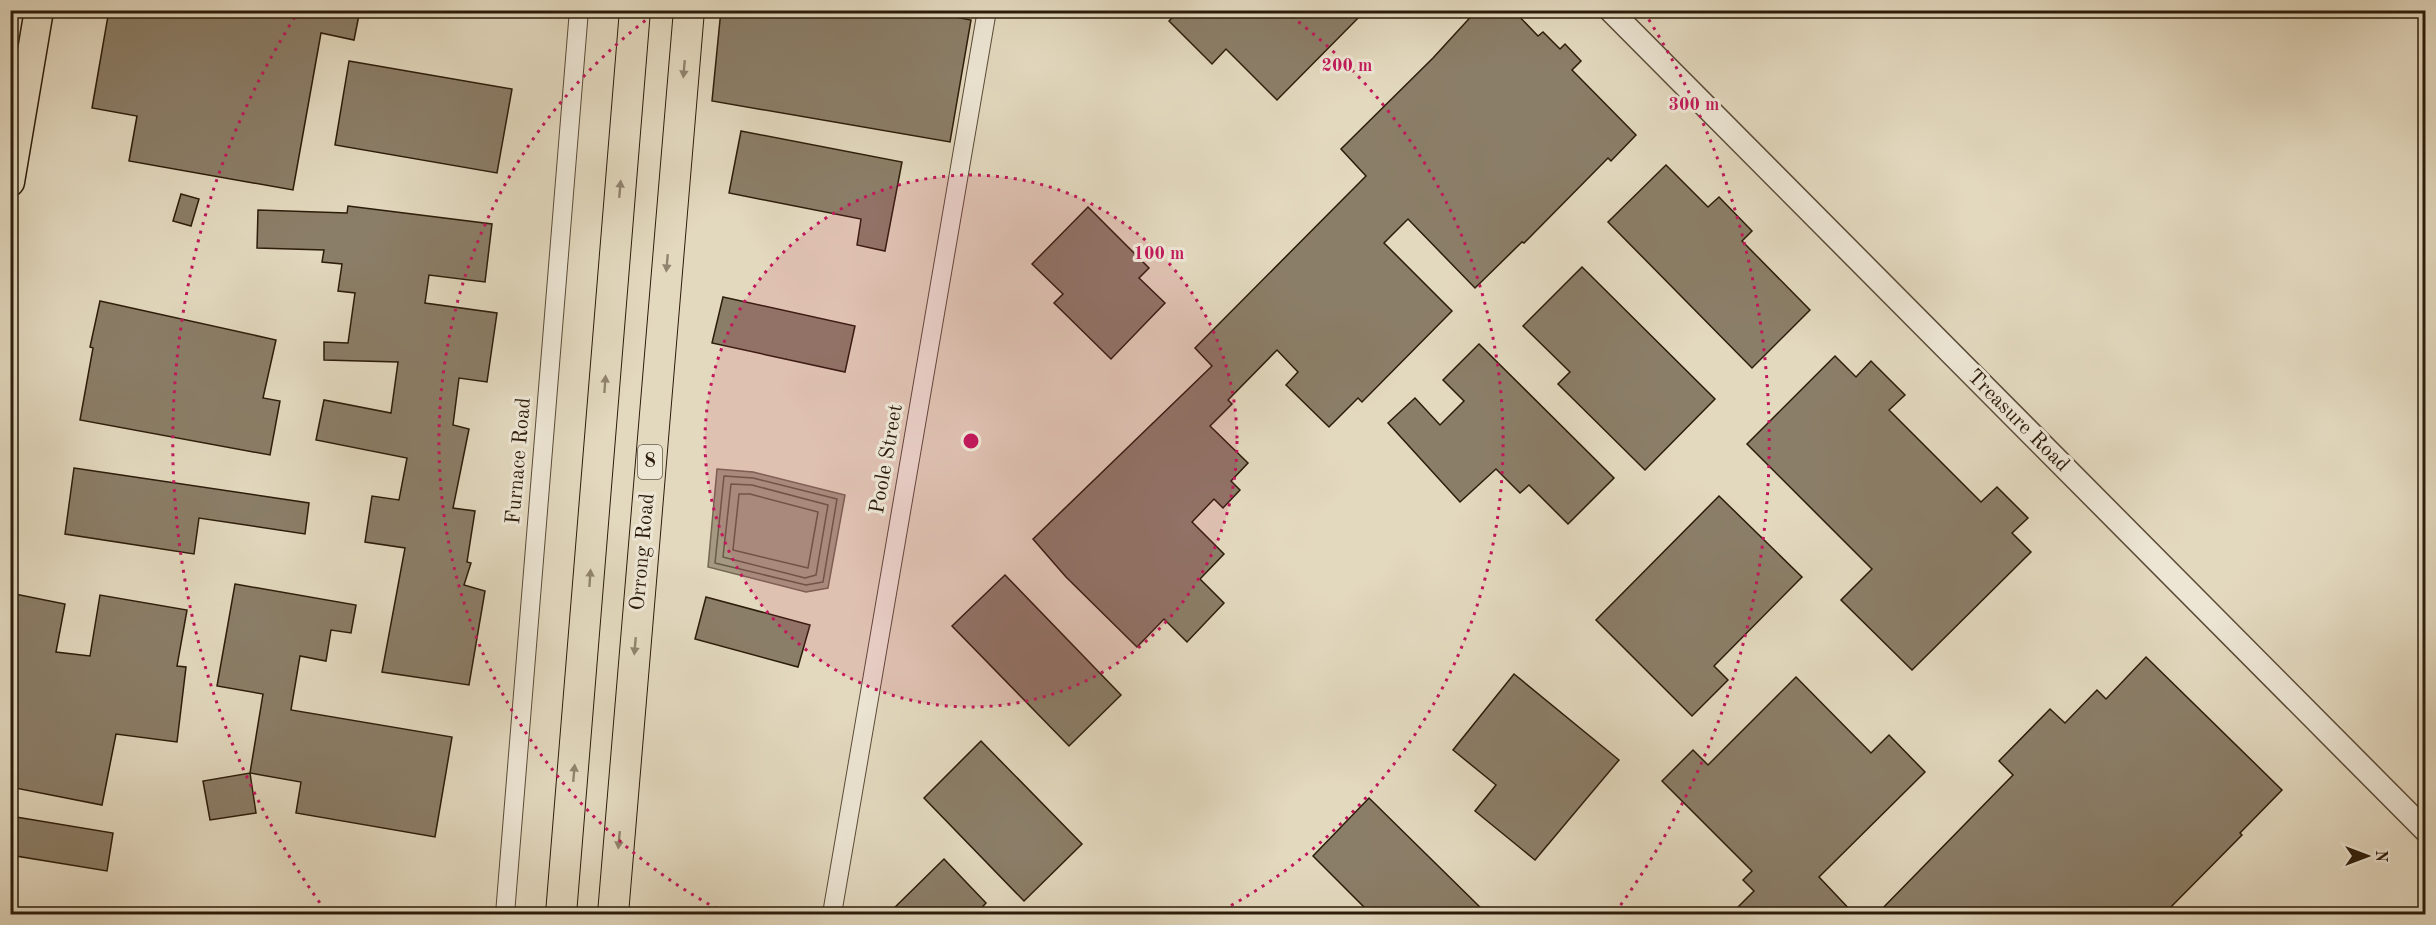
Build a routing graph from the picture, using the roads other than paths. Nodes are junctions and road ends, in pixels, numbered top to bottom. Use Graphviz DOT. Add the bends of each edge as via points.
graph roads {
  1 [pos="39,10"];
  2 [pos="579,10"];
  3 [pos="635,10"];
  4 [pos="689,10"];
  5 [pos="987,10"];
  6 [pos="1610,10"];
  7 [pos="10,182"];
  8 [pos="2426,831"];
  9 [pos="505,915"];
  10 [pos="561,915"];
  11 [pos="613,915"];
  12 [pos="832,915"];
  1 -- 7 [label="main road"];
  2 -- 9 [label="street, Furnace Road"];
  10 -- 3 [label="highway, one-way"];
  4 -- 11 [label="highway, Orrong Road / 8, one-way"];
  5 -- 12 [label="street, Poole Street"];
  6 -- 8 [label="street, Treasure Road"];
}
